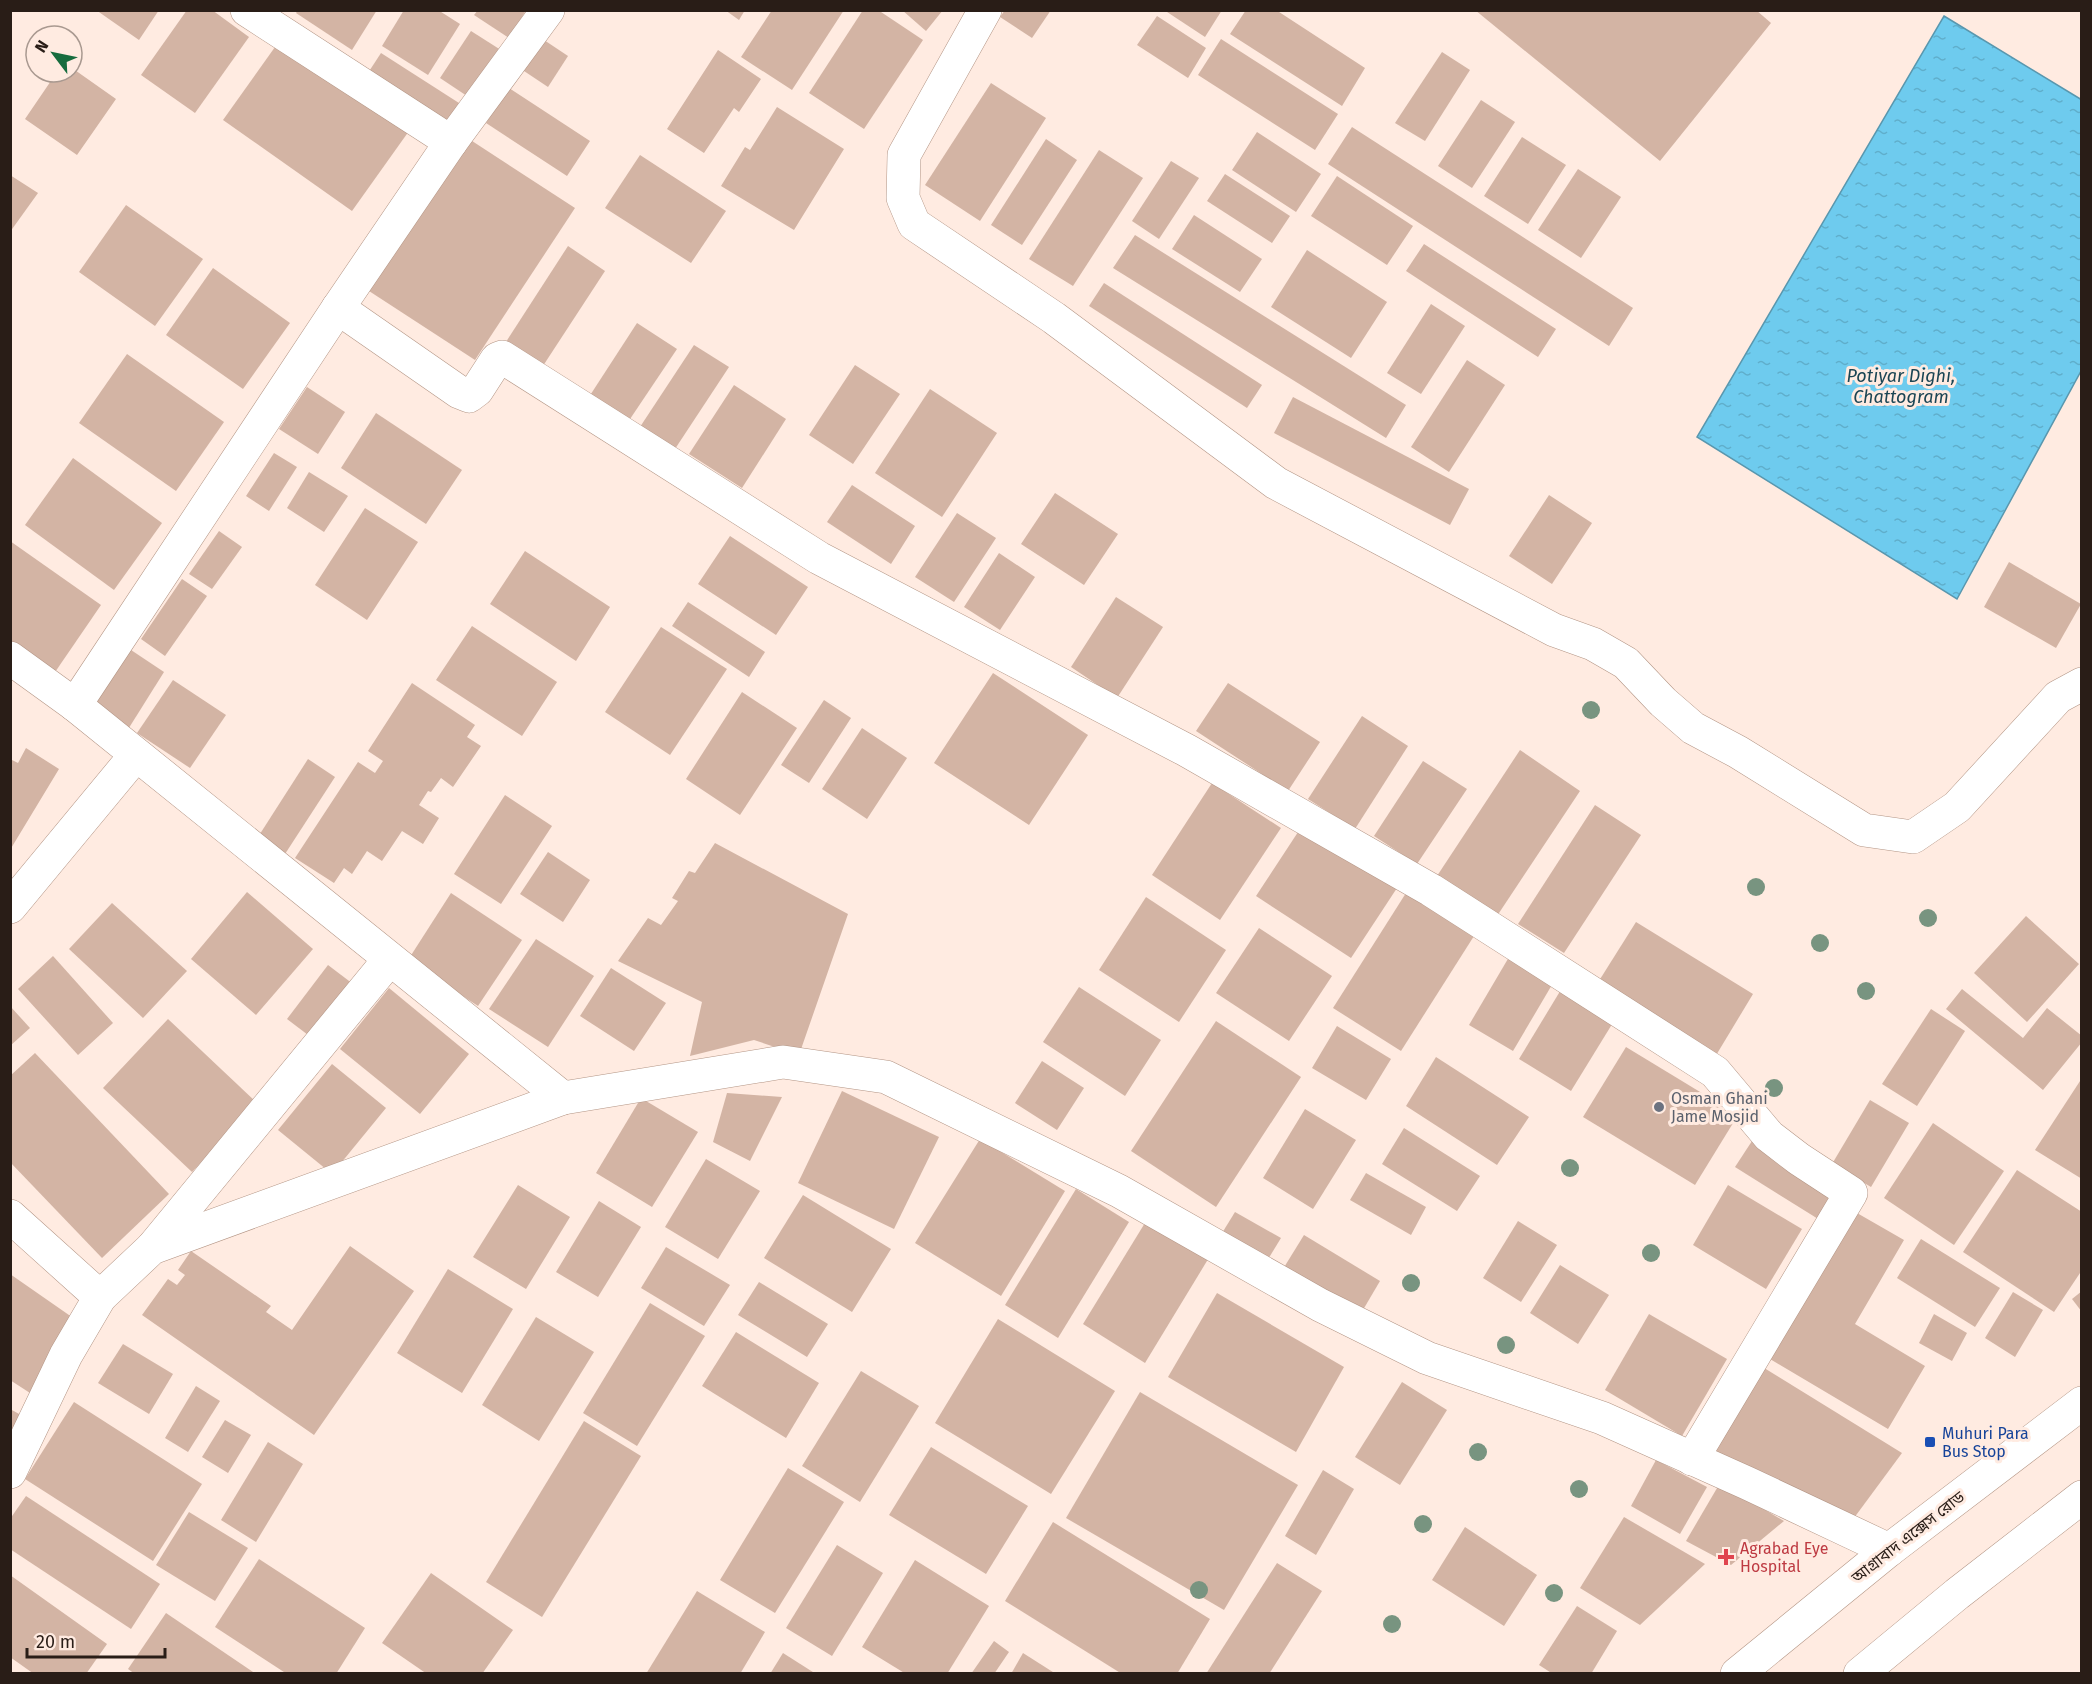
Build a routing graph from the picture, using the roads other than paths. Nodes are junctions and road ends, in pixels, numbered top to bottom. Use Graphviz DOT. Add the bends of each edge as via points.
graph roads {
  1 [pos="247,10"];
  2 [pos="548,10"];
  3 [pos="985,10"];
  4 [pos="451,142"];
  5 [pos="338,308"];
  6 [pos="10,658"];
  7 [pos="2082,684"];
  8 [pos="75,705"];
  9 [pos="135,756"];
  10 [pos="10,907"];
  11 [pos="390,960"];
  12 [pos="562,1098"];
  13 [pos="10,1216"];
  14 [pos="152,1248"];
  15 [pos="100,1297"];
  16 [pos="2082,1403"];
  17 [pos="1692,1458"];
  18 [pos="10,1472"];
  19 [pos="2082,1497"];
  20 [pos="1889,1550"];
  21 [pos="1737,1674"];
  22 [pos="1860,1674"];
  1 -- 4 [label="street"];
  2 -- 4 [label="street"];
  3 -- 7 [label="street" via="904,155 903,198 914,224 1054,318 1276,483 1554,630 1593,644 1626,663 1693,728 1864,830 1913,837 1957,807 2058,697"];
  4 -- 5 [label="street"];
  5 -- 8 [label="street"];
  5 -- 17 [label="street" via="469,396 496,359 502,357 819,558 1186,750 1431,890 1715,1072 1769,1136 1851,1193"];
  6 -- 8 [label="street"];
  8 -- 9 [label="street"];
  9 -- 10 [label="street"];
  9 -- 11 [label="street"];
  11 -- 12 [label="street"];
  11 -- 14 [label="street"];
  12 -- 14 [label="street"];
  12 -- 17 [label="street" via="783,1062 886,1077 1119,1191 1320,1305 1427,1358 1602,1418"];
  13 -- 15 [label="street"];
  14 -- 15 [label="street"];
  15 -- 18 [label="street" via="66,1355"];
  16 -- 20 [label="street, আগ্রাবাদ এক্সেস রোড"];
  17 -- 20 [label="street"];
  19 -- 22 [label="street"];
  20 -- 21 [label="street, আগ্রাবাদ এক্সেস রোড"];
}
